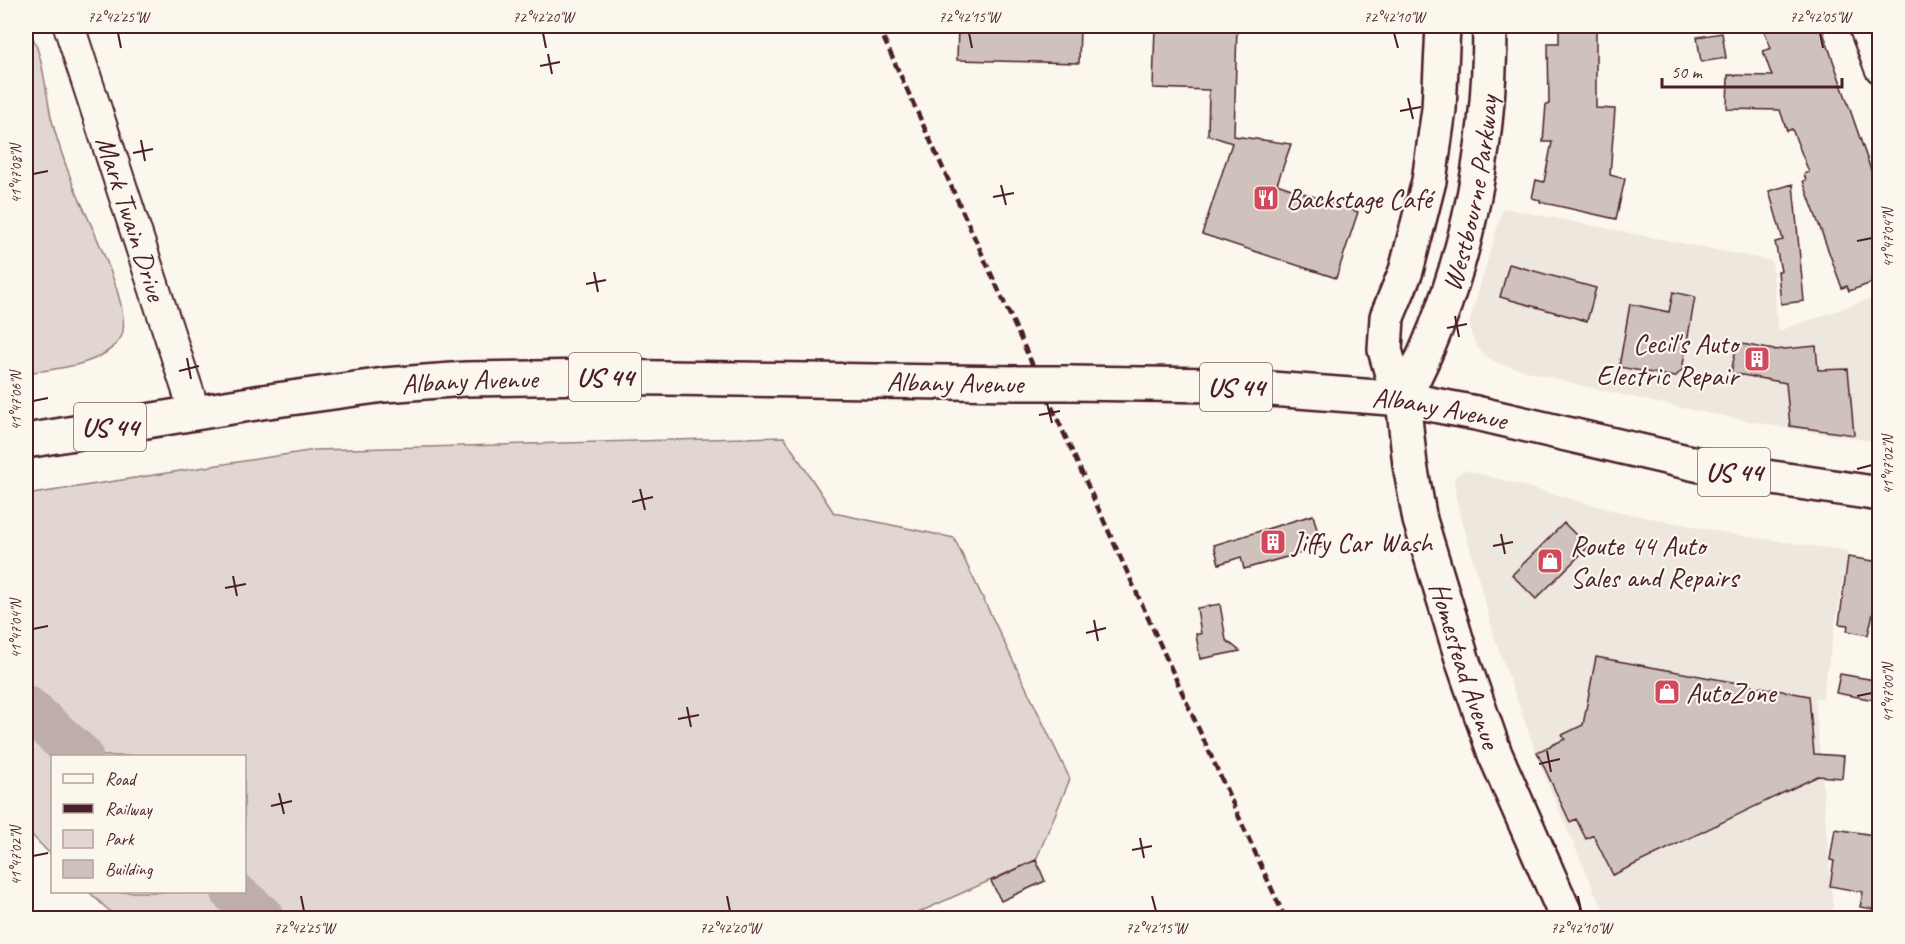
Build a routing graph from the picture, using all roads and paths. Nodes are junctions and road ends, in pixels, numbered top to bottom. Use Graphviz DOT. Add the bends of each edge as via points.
graph roads {
  1 [pos="69,26"];
  2 [pos="1443,26"];
  3 [pos="1490,26"];
  4 [pos="1864,26"];
  5 [pos="1880,68"];
  6 [pos="1403,399"];
  7 [pos="195,413"];
  8 [pos="26,441"];
  9 [pos="1880,494"];
  10 [pos="1567,918"];
  1 -- 7 [label="street, Mark Twain Drive"];
  2 -- 6 [label="main road, Westbourne Parkway" via="1439,109 1429,181 1385,330 1387,362"];
  3 -- 6 [label="main road, Westbourne Parkway" via="1487,121 1460,259 1430,348"];
  4 -- 5 [label="street"];
  6 -- 7 [label="main road, Albany Avenue / US 44, bridge" via="1218,386 595,377 384,385"];
  6 -- 9 [label="main road, Albany Avenue / US 44" via="1726,471"];
  6 -- 10 [label="main road, Homestead Avenue" via="1420,520 1464,665 1495,754"];
  7 -- 8 [label="main road, Albany Avenue / US 44"];
}
